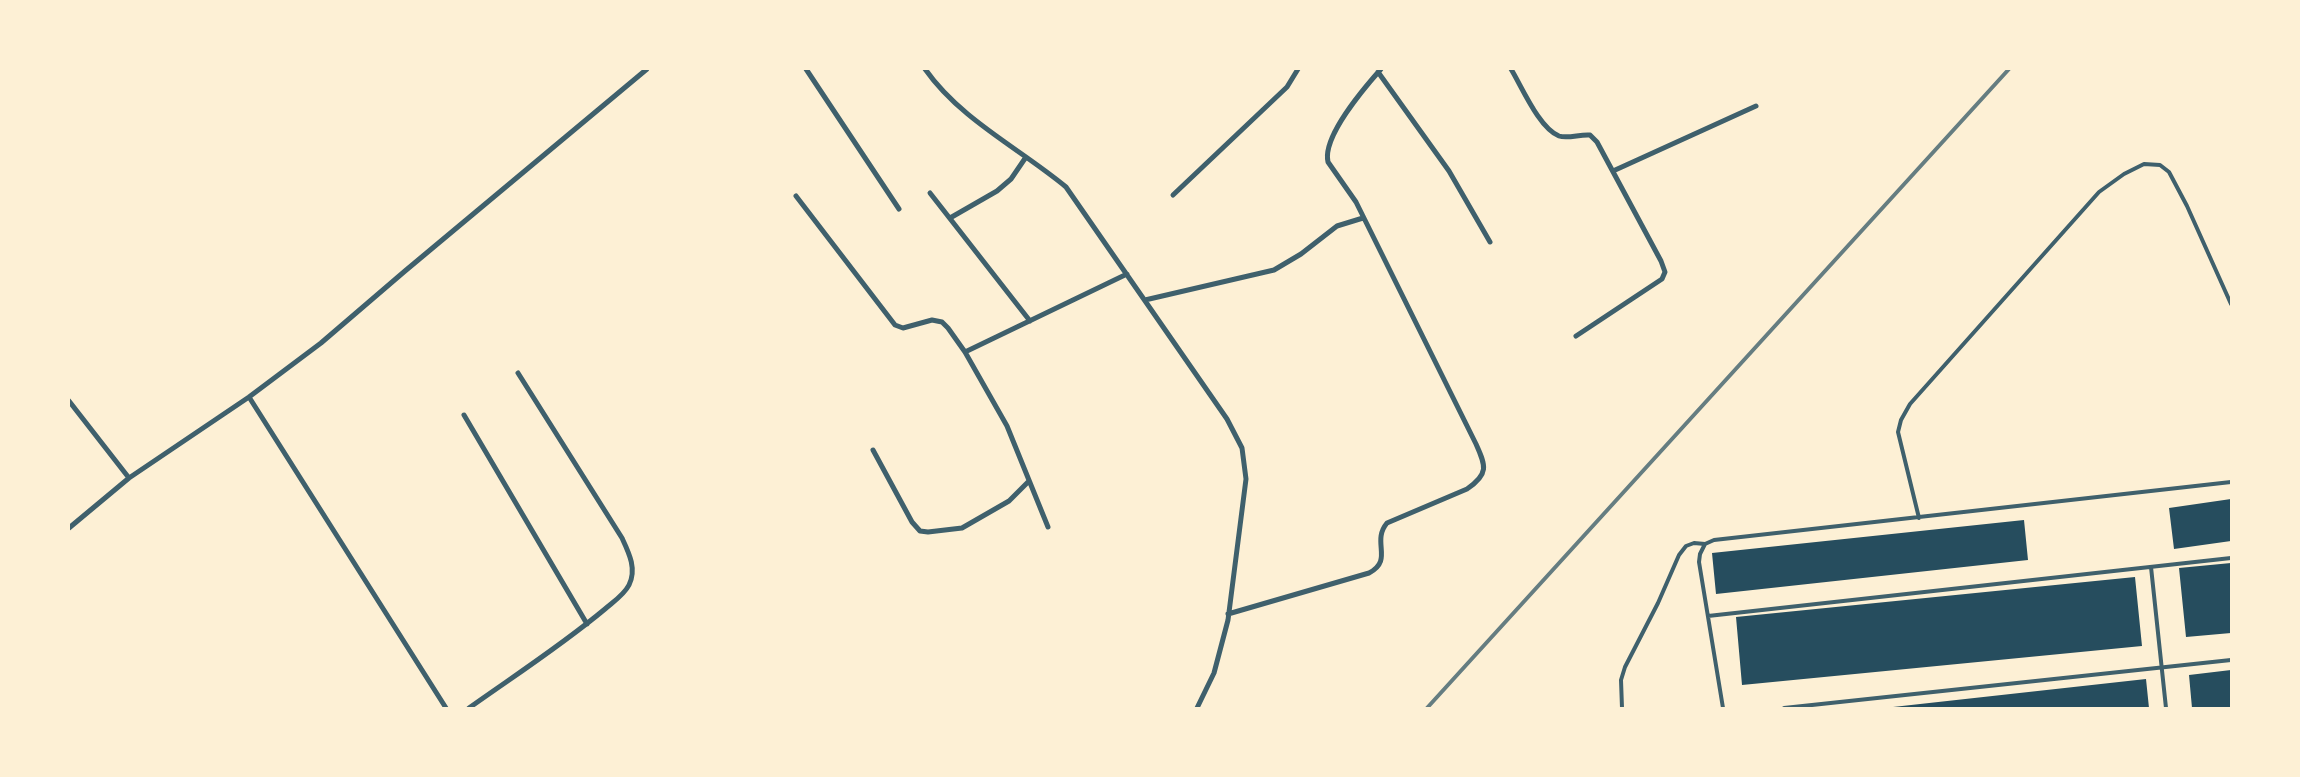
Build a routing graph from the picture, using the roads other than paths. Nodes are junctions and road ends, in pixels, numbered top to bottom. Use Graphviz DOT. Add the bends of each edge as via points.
graph roads {
  1 [pos="647,69"];
  2 [pos="806,69"];
  3 [pos="925,69"];
  4 [pos="1298,69"];
  5 [pos="1511,69"];
  6 [pos="1380,70"];
  7 [pos="1756,106"];
  8 [pos="1026,157"];
  9 [pos="1612,171"];
  10 [pos="930,193"];
  11 [pos="1173,195"];
  12 [pos="796,196"];
  13 [pos="899,209"];
  14 [pos="950,218"];
  15 [pos="1363,218"];
  16 [pos="1490,242"];
  17 [pos="1127,274"];
  18 [pos="1145,300"];
  19 [pos="2231,304"];
  20 [pos="1030,321"];
  21 [pos="1576,336"];
  22 [pos="965,352"];
  23 [pos="518,373"];
  24 [pos="249,397"];
  25 [pos="69,401"];
  26 [pos="464,415"];
  27 [pos="873,450"];
  28 [pos="129,478"];
  29 [pos="1029,481"];
  30 [pos="2231,482"];
  31 [pos="1919,518"];
  32 [pos="1048,527"];
  33 [pos="69,528"];
  34 [pos="1704,544"];
  35 [pos="2231,558"];
  36 [pos="2151,567"];
  37 [pos="1228,614"];
  38 [pos="1708,616"];
  39 [pos="587,624"];
  40 [pos="2231,660"];
  41 [pos="2162,668"];
  42 [pos="446,708"];
  43 [pos="469,708"];
  44 [pos="1197,708"];
  45 [pos="1622,708"];
  46 [pos="1723,708"];
  47 [pos="1784,708"];
  48 [pos="2166,708"];
  1 -- 24 [label="street" via="321,343"];
  2 -- 13 [label="street"];
  3 -- 8 [label="street" via="967,113"];
  4 -- 11 [label="street" via="1287,87"];
  5 -- 9 [label="street" via="1550,130 1560,136 1590,135"];
  6 -- 15 [label="street" via="1338,128 1326,155"];
  6 -- 16 [label="street" via="1449,171"];
  7 -- 9 [label="street"];
  8 -- 14 [label="street" via="1011,179 997,191"];
  8 -- 17 [label="street" via="1066,187"];
  9 -- 21 [label="street" via="1665,272 1662,279"];
  10 -- 14 [label="street"];
  12 -- 22 [label="street" via="895,325 903,328 932,320 942,322"];
  14 -- 20 [label="street"];
  15 -- 18 [label="street" via="1337,226 1274,270"];
  15 -- 37 [label="street" via="1476,444 1485,463 1484,473 1467,489 1387,523 1380,537 1382,560 1379,568"];
  17 -- 18 [label="street"];
  17 -- 20 [label="street"];
  18 -- 37 [label="street" via="1228,419 1242,448 1246,479"];
  19 -- 31 [label="lane" via="2169,172 2160,165 2144,164 2124,174 2099,192 1910,404 1898,432"];
  20 -- 22 [label="street"];
  22 -- 29 [label="street" via="1007,426"];
  23 -- 39 [label="street" via="630,555 632,572 629,585 623,594"];
  24 -- 28 [label="street"];
  24 -- 42 [label="street"];
  25 -- 28 [label="street"];
  26 -- 39 [label="street"];
  27 -- 29 [label="street" via="912,522 920,530 928,532 962,528 1009,501"];
  28 -- 33 [label="street"];
  29 -- 32 [label="street"];
  30 -- 31 [label="lane"];
  31 -- 34 [label="lane" via="1714,540"];
  34 -- 38 [label="lane" via="1699,562"];
  34 -- 45 [label="lane" via="1686,546 1679,555 1625,667 1621,685"];
  35 -- 36 [label="lane"];
  36 -- 38 [label="lane"];
  36 -- 41 [label="lane"];
  37 -- 44 [label="street" via="1214,673"];
  38 -- 46 [label="lane"];
  39 -- 43 [label="street"];
  40 -- 41 [label="lane"];
  41 -- 47 [label="lane"];
  41 -- 48 [label="lane"];
}
